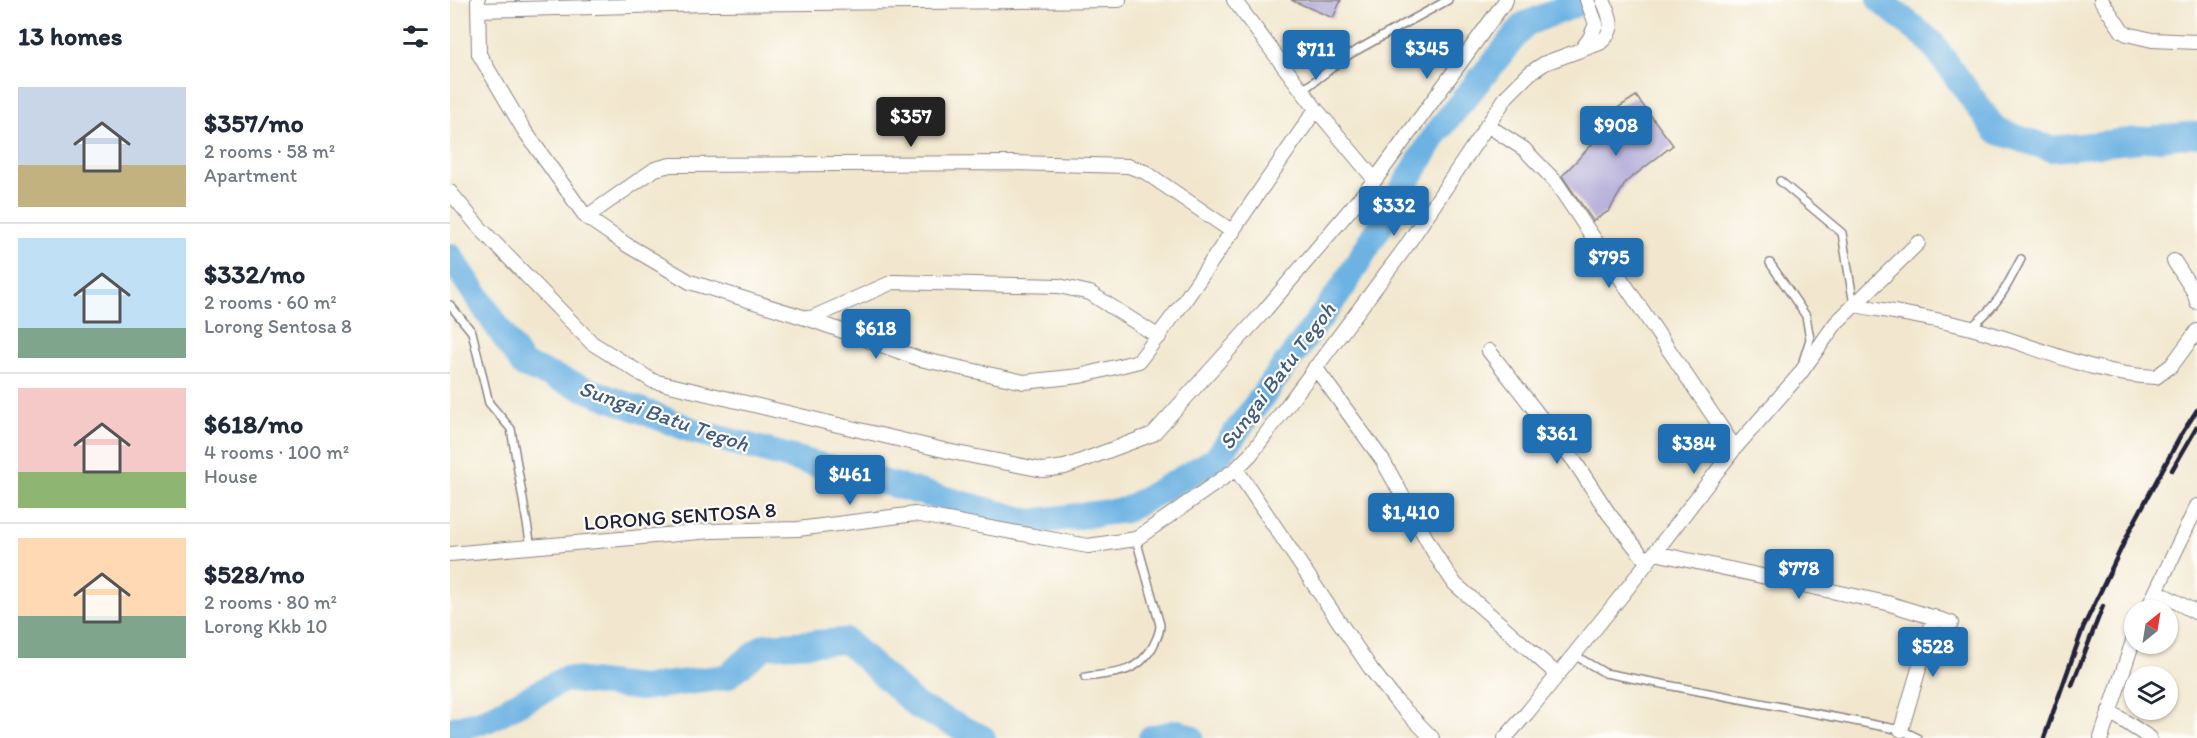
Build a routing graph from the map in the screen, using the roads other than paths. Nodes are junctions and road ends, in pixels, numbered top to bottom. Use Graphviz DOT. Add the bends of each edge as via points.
graph roads {
  1 [pos="1119,0"];
  2 [pos="1234,0"];
  3 [pos="1448,0"];
  4 [pos="1506,0"];
  5 [pos="1587,0"];
  6 [pos="1603,0"];
  7 [pos="2101,0"];
  8 [pos="708,2"];
  9 [pos="478,5"];
  10 [pos="2197,42"];
  11 [pos="1582,49"];
  12 [pos="1303,90"];
  13 [pos="1316,109"];
  14 [pos="1487,124"];
  15 [pos="1375,180"];
  16 [pos="1780,181"];
  17 [pos="450,192"];
  18 [pos="586,217"];
  19 [pos="1233,232"];
  20 [pos="1918,243"];
  21 [pos="2021,259"];
  22 [pos="2174,261"];
  23 [pos="1770,263"];
  24 [pos="2197,302"];
  25 [pos="450,305"];
  26 [pos="1854,305"];
  27 [pos="809,319"];
  28 [pos="1970,328"];
  29 [pos="2197,331"];
  30 [pos="1159,337"];
  31 [pos="1489,351"];
  32 [pos="1315,367"];
  33 [pos="1799,375"];
  34 [pos="1735,448"];
  35 [pos="1236,469"];
  36 [pos="2197,506"];
  37 [pos="1136,539"];
  38 [pos="531,548"];
  39 [pos="450,554"];
  40 [pos="1651,558"];
  41 [pos="2156,591"];
  42 [pos="2152,600"];
  43 [pos="2197,613"];
  44 [pos="1934,617"];
  45 [pos="1951,623"];
  46 [pos="2129,654"];
  47 [pos="1574,656"];
  48 [pos="1558,675"];
  49 [pos="1085,677"];
  50 [pos="2109,711"];
  51 [pos="1901,730"];
  52 [pos="1432,738"];
  53 [pos="1505,738"];
  54 [pos="1917,738"];
  55 [pos="2101,738"];
  56 [pos="2150,738"];
  1 -- 8 [label="street"];
  2 -- 12 [label="street"];
  3 -- 12 [label="lane" via="1350,54"];
  4 -- 15 [label="street"];
  5 -- 11 [label="street" via="1596,24"];
  6 -- 11 [label="street, LORONG SENTOSA 8" via="1612,22 1608,38"];
  7 -- 10 [label="street" via="2127,34 2152,40"];
  8 -- 9 [label="street"];
  9 -- 18 [label="street" via="479,54 524,130"];
  11 -- 14 [label="street, LORONG SENTOSA 8" via="1530,73"];
  12 -- 13 [label="street"];
  13 -- 15 [label="street"];
  13 -- 19 [label="street"];
  14 -- 32 [label="street, LORONG SENTOSA 8" via="1405,248"];
  14 -- 34 [label="street" via="1524,149 1555,181"];
  15 -- 17 [label="street" via="1153,434 1065,467 1043,470 653,381 592,344"];
  16 -- 26 [label="lane" via="1842,233"];
  18 -- 19 [label="street" via="655,169 670,165 1013,163 1128,166 1145,172"];
  18 -- 27 [label="street" via="690,282"];
  19 -- 30 [label="street"];
  20 -- 26 [label="street"];
  21 -- 28 [label="lane" via="1989,313"];
  22 -- 24 [label="street"];
  23 -- 33 [label="lane" via="1806,316 1810,339"];
  25 -- 38 [label="lane" via="472,332 489,403 511,429"];
  26 -- 28 [label="street"];
  26 -- 33 [label="street" via="1836,323"];
  27 -- 30 [label="street" via="893,282 1059,285 1090,292"];
  27 -- 30 [label="street" via="920,358 1024,382 1080,376 1139,361"];
  28 -- 29 [label="street" via="2094,366 2156,377 2172,365"];
  31 -- 40 [label="street" via="1575,462 1609,514"];
  32 -- 35 [label="street, LORONG SENTOSA 8"];
  32 -- 48 [label="street" via="1383,461 1455,584"];
  33 -- 34 [label="street"];
  34 -- 40 [label="street"];
  35 -- 37 [label="street, LORONG SENTOSA 8"];
  35 -- 52 [label="street" via="1371,669"];
  36 -- 41 [label="street"];
  37 -- 38 [label="street, LORONG SENTOSA 8" via="1088,546 915,514 798,529 711,531"];
  37 -- 49 [label="lane" via="1160,625 1158,637 1146,657 1134,667"];
  38 -- 39 [label="street, LORONG SENTOSA 8"];
  40 -- 44 [label="street" via="1887,603"];
  40 -- 47 [label="street"];
  41 -- 42 [label="street"];
  41 -- 43 [label="street"];
  44 -- 45 [label="street"];
  44 -- 51 [label="street"];
  46 -- 50 [label="street"];
  47 -- 48 [label="street"];
  47 -- 51 [label="lane" via="1605,673"];
  48 -- 53 [label="street"];
  50 -- 55 [label="street"];
  50 -- 56 [label="street"];
  51 -- 54 [label="lane"];
}
